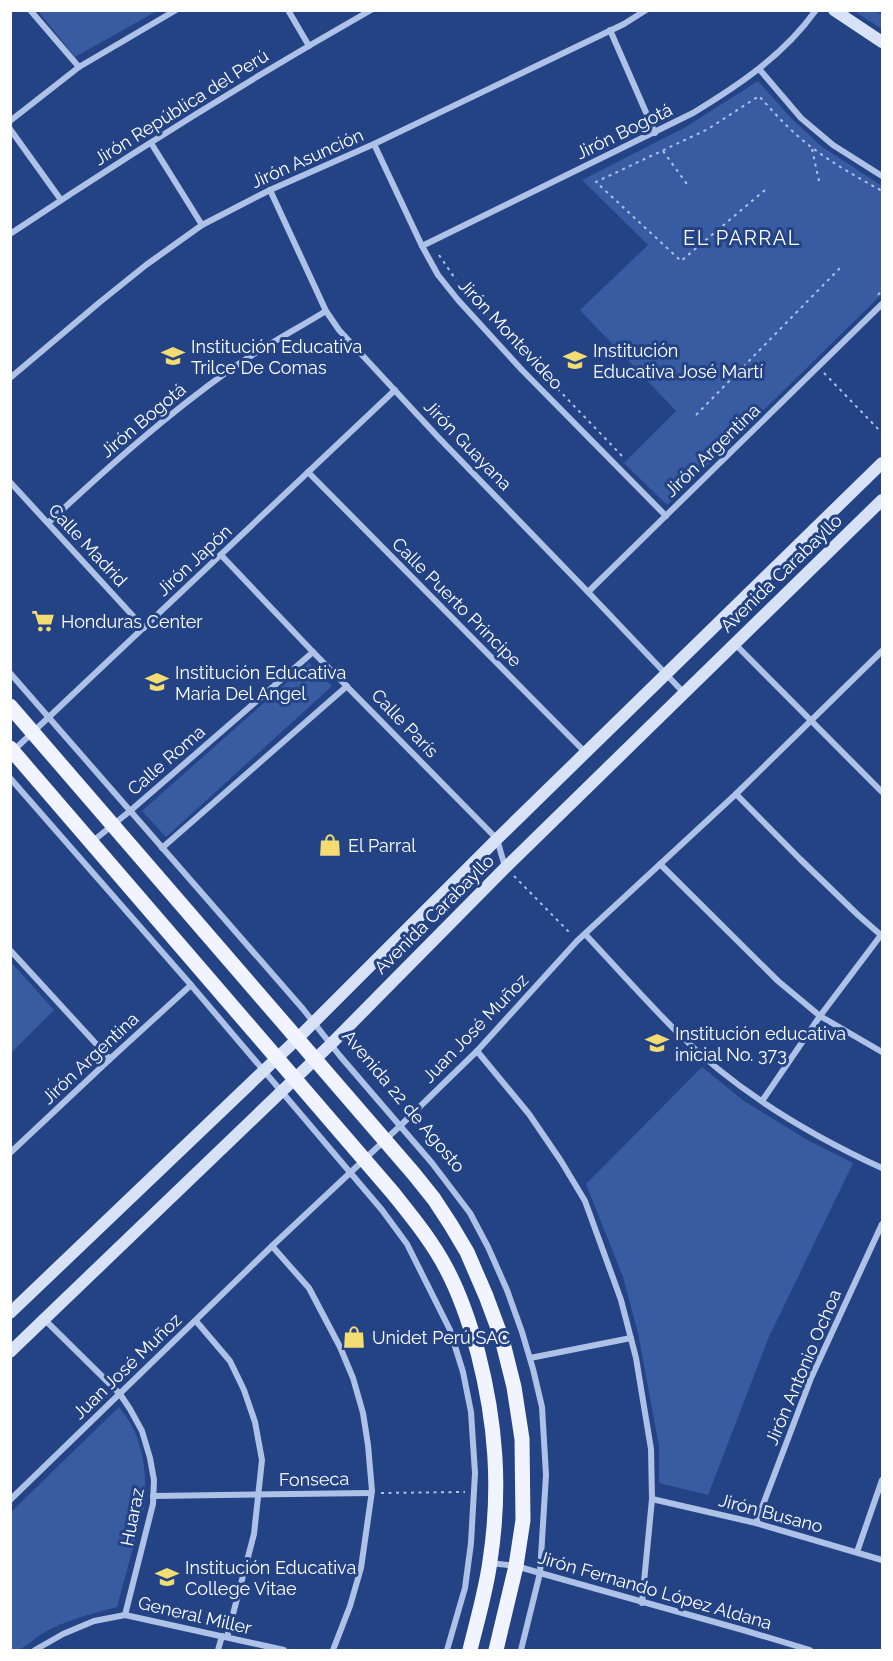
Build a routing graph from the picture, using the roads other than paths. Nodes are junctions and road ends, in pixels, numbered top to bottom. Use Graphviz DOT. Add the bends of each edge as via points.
graph roads {
  1 [pos="30,10"];
  2 [pos="176,10"];
  3 [pos="288,10"];
  4 [pos="371,10"];
  5 [pos="646,10"];
  6 [pos="816,10"];
  7 [pos="834,10"];
  8 [pos="610,30"];
  9 [pos="882,42"];
  10 [pos="309,46"];
  11 [pos="79,67"];
  12 [pos="760,70"];
  13 [pos="10,121"];
  14 [pos="10,129"];
  15 [pos="655,133"];
  16 [pos="151,143"];
  17 [pos="374,144"];
  18 [pos="882,176"];
  19 [pos="270,190"];
  20 [pos="61,200"];
  21 [pos="202,225"];
  22 [pos="10,234"];
  23 [pos="422,246"];
  24 [pos="882,304"];
  25 [pos="326,311"];
  26 [pos="10,378"];
  27 [pos="395,390"];
  28 [pos="882,463"];
  29 [pos="308,472"];
  30 [pos="10,482"];
  31 [pos="882,500"];
  32 [pos="666,516"];
  33 [pos="48,523"];
  34 [pos="221,555"];
  35 [pos="588,592"];
  36 [pos="144,628"];
  37 [pos="735,644"];
  38 [pos="882,651"];
  39 [pos="313,652"];
  40 [pos="10,673"];
  41 [pos="666,674"];
  42 [pos="347,686"];
  43 [pos="684,693"];
  44 [pos="10,706"];
  45 [pos="49,718"];
  46 [pos="811,719"];
  47 [pos="33,732"];
  48 [pos="12,750"];
  49 [pos="585,752"];
  50 [pos="10,778"];
  51 [pos="882,792"];
  52 [pos="736,794"];
  53 [pos="130,811"];
  54 [pos="113,825"];
  55 [pos="497,839"];
  56 [pos="92,841"];
  57 [pos="162,848"];
  58 [pos="660,864"];
  59 [pos="506,867"];
  60 [pos="585,934"];
  61 [pos="882,936"];
  62 [pos="10,951"];
  63 [pos="191,985"];
  64 [pos="820,1016"];
  65 [pos="314,1023"];
  66 [pos="297,1039"];
  67 [pos="330,1044"];
  68 [pos="477,1051"];
  69 [pos="882,1052"];
  70 [pos="277,1058"];
  71 [pos="110,1059"];
  72 [pos="314,1059"];
  73 [pos="264,1071"];
  74 [pos="294,1078"];
  75 [pos="281,1091"];
  76 [pos="762,1101"];
  77 [pos="400,1126"];
  78 [pos="384,1140"];
  79 [pos="10,1154"];
  80 [pos="364,1160"];
  81 [pos="882,1168"];
  82 [pos="350,1173"];
  83 [pos="882,1224"];
  84 [pos="272,1246"];
  85 [pos="10,1313"];
  86 [pos="44,1319"];
  87 [pos="196,1321"];
  88 [pos="631,1338"];
  89 [pos="10,1352"];
  90 [pos="530,1358"];
  91 [pos="120,1394"];
  92 [pos="882,1480"];
  93 [pos="371,1493"];
  94 [pos="259,1495"];
  95 [pos="153,1496"];
  96 [pos="652,1499"];
  97 [pos="10,1500"];
  98 [pos="756,1523"];
  99 [pos="857,1552"];
  100 [pos="882,1560"];
  101 [pos="490,1563"];
  102 [pos="516,1566"];
  103 [pos="540,1573"];
  104 [pos="642,1602"];
  105 [pos="125,1614"];
  106 [pos="225,1636"];
  107 [pos="35,1650"];
  108 [pos="218,1650"];
  109 [pos="284,1650"];
  110 [pos="333,1650"];
  111 [pos="447,1650"];
  112 [pos="470,1650"];
  113 [pos="496,1650"];
  114 [pos="521,1650"];
  115 [pos="810,1650"];
  1 -- 11 [label="street"];
  2 -- 11 [label="street"];
  3 -- 10 [label="street"];
  4 -- 10 [label="street, Jirón República del Perú"];
  5 -- 8 [label="street, Jirón Asunción"];
  6 -- 12 [label="street, Jirón Bogotá"];
  7 -- 9 [label="main road"];
  8 -- 15 [label="street"];
  8 -- 17 [label="street, Jirón Asunción"];
  10 -- 16 [label="street, Jirón República del Perú"];
  11 -- 13 [label="street"];
  12 -- 15 [label="street, Jirón Bogotá"];
  12 -- 18 [label="street" via="801,118 833,145"];
  14 -- 20 [label="street"];
  15 -- 23 [label="street, Jirón Bogotá"];
  16 -- 20 [label="street, Jirón República del Perú"];
  16 -- 21 [label="street"];
  17 -- 19 [label="street, Jirón Asunción"];
  17 -- 23 [label="street, Jirón Montevideo"];
  19 -- 21 [label="street, Jirón Asunción"];
  19 -- 25 [label="street, Jirón Guayana"];
  20 -- 22 [label="street, Jirón República del Perú"];
  21 -- 26 [label="street, Jirón Asunción" via="100,302"];
  23 -- 32 [label="street, Jirón Montevideo" via="458,300"];
  24 -- 32 [label="street, Jirón Argentina"];
  25 -- 27 [label="street, Jirón Guayana"];
  25 -- 33 [label="street, Jirón Bogotá" via="191,398"];
  27 -- 29 [label="street, Jirón Japón"];
  27 -- 35 [label="street, Jirón Guayana"];
  28 -- 41 [label="main road, Avenida Carabayllo"];
  29 -- 34 [label="street, Jirón Japón"];
  29 -- 49 [label="street, Calle Puerto Principe"];
  30 -- 33 [label="street, Calle Madrid"];
  31 -- 37 [label="main road, Avenida Carabayllo"];
  32 -- 35 [label="street, Jirón Argentina"];
  33 -- 36 [label="street, Calle Madrid"];
  34 -- 36 [label="street, Jirón Japón"];
  34 -- 39 [label="street, Calle París"];
  35 -- 41 [label="street, Jirón Guayana"];
  36 -- 45 [label="street, Jirón Japón"];
  37 -- 43 [label="main road, Avenida Carabayllo"];
  37 -- 46 [label="street"];
  38 -- 46 [label="street, Juan José Muñoz"];
  39 -- 42 [label="street, Calle París"];
  39 -- 53 [label="street, Calle Roma"];
  40 -- 45 [label="street, Avenida 22 de Agosto"];
  41 -- 43 [label="street, Jirón Guayana"];
  41 -- 49 [label="main road, Avenida Carabayllo"];
  42 -- 55 [label="street, Calle París"];
  42 -- 57 [label="street"];
  43 -- 59 [label="main road, Avenida Carabayllo"];
  44 -- 47 [label="main road"];
  45 -- 47 [label="street, Jirón Japón"];
  45 -- 53 [label="street, Avenida 22 de Agosto"];
  46 -- 51 [label="street"];
  46 -- 52 [label="street, Juan José Muñoz"];
  47 -- 48 [label="street, Jirón Japón"];
  47 -- 54 [label="main road"];
  48 -- 56 [label="main road"];
  49 -- 55 [label="main road, Avenida Carabayllo"];
  50 -- 63 [label="street"];
  52 -- 58 [label="street, Juan José Muñoz"];
  52 -- 61 [label="street"];
  53 -- 54 [label="street, Calle Roma"];
  53 -- 57 [label="street, Avenida 22 de Agosto"];
  54 -- 56 [label="street, Calle Roma"];
  54 -- 66 [label="main road"];
  55 -- 59 [label="street, Calle París"];
  55 -- 65 [label="main road, Avenida Carabayllo"];
  56 -- 70 [label="main road"];
  57 -- 65 [label="street, Avenida 22 de Agosto"];
  58 -- 60 [label="street, Juan José Muñoz"];
  58 -- 64 [label="street" via="778,981"];
  59 -- 67 [label="main road, Avenida Carabayllo"];
  60 -- 68 [label="street, Juan José Muñoz"];
  60 -- 76 [label="street" via="679,1034"];
  61 -- 64 [label="street"];
  62 -- 71 [label="street"];
  63 -- 71 [label="street, Jirón Argentina"];
  63 -- 73 [label="street"];
  64 -- 69 [label="street"];
  64 -- 76 [label="street"];
  65 -- 66 [label="main road, Avenida Carabayllo"];
  65 -- 67 [label="street, Avenida 22 de Agosto"];
  66 -- 70 [label="main road, Avenida Carabayllo"];
  66 -- 72 [label="main road"];
  67 -- 72 [label="main road, Avenida Carabayllo"];
  67 -- 77 [label="street, Avenida 22 de Agosto"];
  68 -- 77 [label="street, Juan José Muñoz"];
  68 -- 88 [label="street" via="529,1114 585,1201"];
  70 -- 73 [label="main road, Avenida Carabayllo"];
  70 -- 74 [label="main road"];
  71 -- 79 [label="street, Jirón Argentina"];
  72 -- 74 [label="main road, Avenida Carabayllo"];
  72 -- 78 [label="main road"];
  73 -- 75 [label="street"];
  73 -- 85 [label="main road, Avenida Carabayllo"];
  74 -- 75 [label="main road, Avenida Carabayllo"];
  74 -- 80 [label="main road"];
  75 -- 82 [label="street"];
  75 -- 86 [label="main road, Avenida Carabayllo"];
  76 -- 81 [label="street"];
  77 -- 78 [label="street, Juan José Muñoz"];
  77 -- 90 [label="street, Avenida 22 de Agosto" via="432,1163 488,1246"];
  78 -- 80 [label="street, Juan José Muñoz"];
  78 -- 102 [label="main road" via="434,1198 451,1225 467,1252 502,1339 522,1439 523,1520"];
  80 -- 82 [label="street, Juan José Muñoz"];
  80 -- 101 [label="main road" via="434,1248 461,1300 472,1333 493,1424 496,1506"];
  82 -- 84 [label="street, Juan José Muñoz"];
  82 -- 111 [label="street" via="407,1245 450,1330 463,1372 471,1413 474,1492 465,1588"];
  83 -- 98 [label="street, Jirón Antonio Ochoa" via="811,1377"];
  84 -- 87 [label="street, Juan José Muñoz"];
  84 -- 93 [label="street" via="309,1288 353,1378 363,1413"];
  86 -- 89 [label="main road, Avenida Carabayllo"];
  86 -- 91 [label="street, Huaraz"];
  87 -- 91 [label="street, Juan José Muñoz"];
  87 -- 94 [label="street" via="230,1361 244,1390 262,1460"];
  88 -- 90 [label="street"];
  88 -- 96 [label="street" via="651,1449"];
  90 -- 103 [label="street, Avenida 22 de Agosto" via="542,1407 546,1474"];
  91 -- 95 [label="street, Huaraz" via="142,1431 154,1480"];
  91 -- 97 [label="street, Juan José Muñoz"];
  92 -- 99 [label="street"];
  93 -- 94 [label="street, Fonseca"];
  93 -- 110 [label="street" via="361,1568"];
  94 -- 95 [label="street, Fonseca"];
  94 -- 106 [label="street" via="254,1534"];
  95 -- 105 [label="street, Huaraz"];
  96 -- 98 [label="street, Jirón Busano"];
  96 -- 104 [label="street"];
  98 -- 99 [label="street, Jirón Busano"];
  99 -- 100 [label="street, Jirón Busano"];
  101 -- 102 [label="street, Jirón Fernando López Aldana"];
  101 -- 112 [label="main road"];
  102 -- 103 [label="street, Jirón Fernando López Aldana"];
  102 -- 113 [label="main road"];
  103 -- 104 [label="street, Jirón Fernando López Aldana"];
  103 -- 114 [label="street, Avenida 22 de Agosto"];
  104 -- 115 [label="street, Jirón Fernando López Aldana"];
  105 -- 106 [label="street, General Miller"];
  105 -- 107 [label="street, General Miller" via="94,1621"];
  106 -- 108 [label="street"];
  106 -- 109 [label="street, General Miller"];
}
